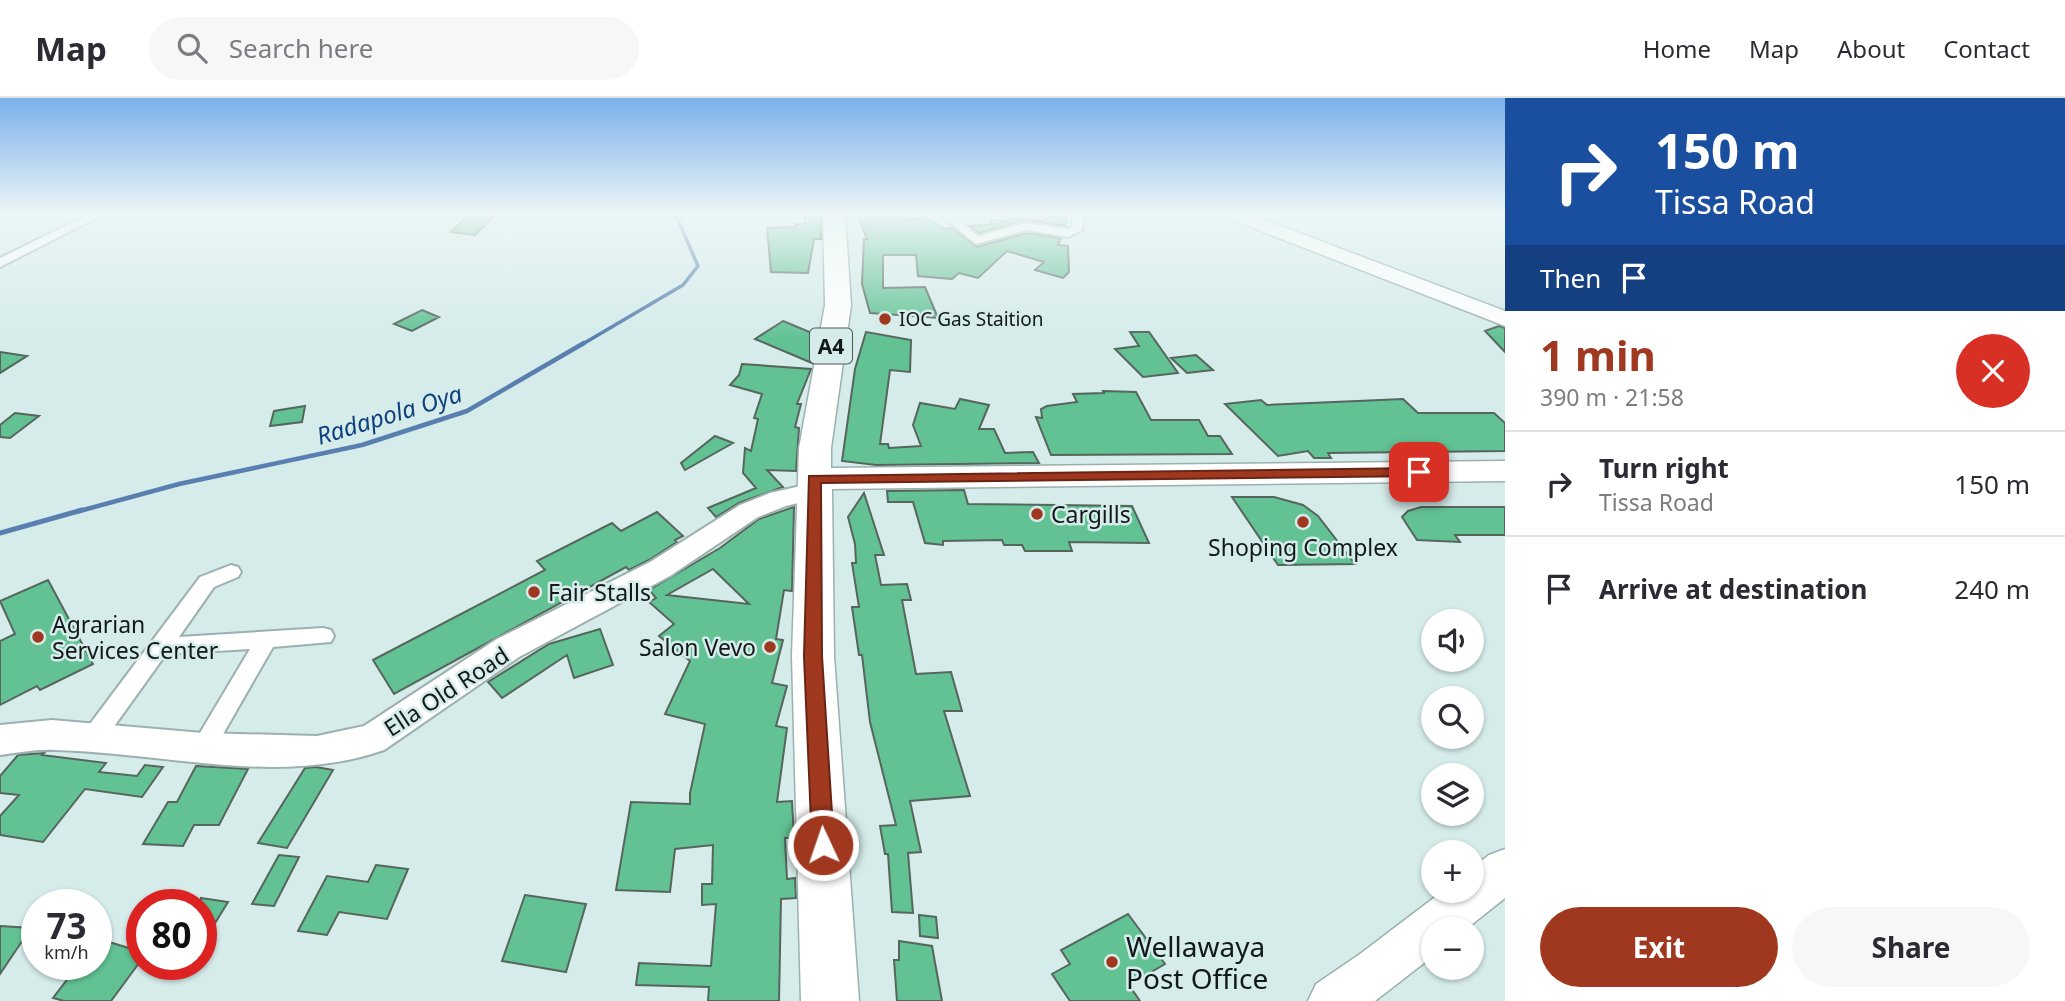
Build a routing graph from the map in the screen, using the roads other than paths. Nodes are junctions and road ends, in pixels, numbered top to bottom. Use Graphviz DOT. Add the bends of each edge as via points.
graph roads {
  1 [pos="16,255"];
  2 [pos="835,255"];
  3 [pos="1340,255"];
  4 [pos="0,263"];
  5 [pos="1505,319"];
  6 [pos="1505,471"];
  7 [pos="814,485"];
  8 [pos="231,572"];
  9 [pos="323,636"];
  10 [pos="267,639"];
  11 [pos="161,646"];
  12 [pos="92,739"];
  13 [pos="0,740"];
  14 [pos="203,748"];
  15 [pos="1505,870"];
  16 [pos="830,1001"];
  17 [pos="1333,1001"];
  1 -- 4 [label="street"];
  2 -- 7 [label="highway, A4" via="837,316 817,421"];
  3 -- 5 [label="main road"];
  6 -- 7 [label="highway"];
  7 -- 14 [label="main road, Ella Old Road" via="748,511 660,569 508,648 372,739 317,751"];
  7 -- 16 [label="highway, A4" via="813,656"];
  8 -- 11 [label="street" via="207,582"];
  9 -- 10 [label="street"];
  10 -- 11 [label="street"];
  10 -- 14 [label="street"];
  11 -- 12 [label="street"];
  12 -- 13 [label="main road, Ella Old Road" via="52,735"];
  12 -- 14 [label="main road, Ella Old Road"];
  15 -- 17 [label="main road"];
}
